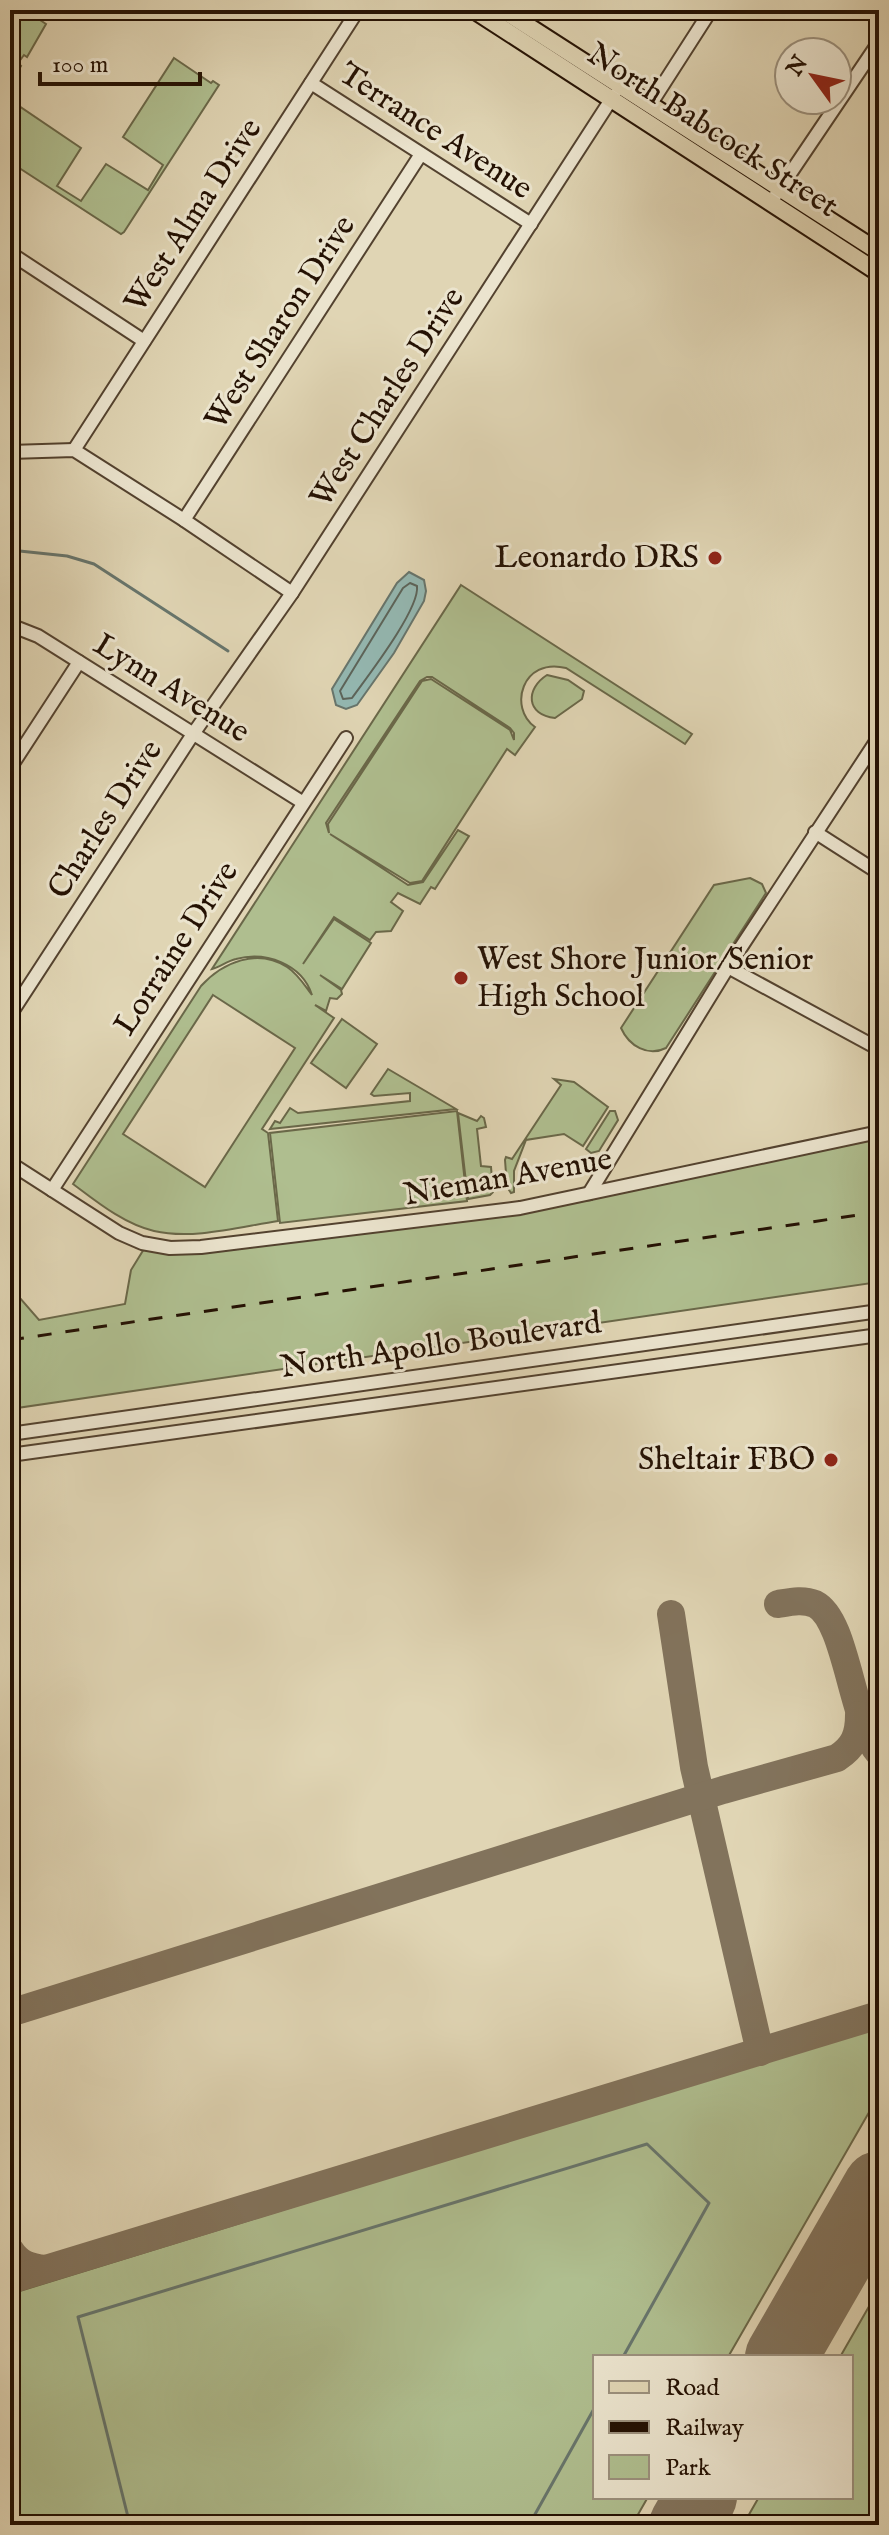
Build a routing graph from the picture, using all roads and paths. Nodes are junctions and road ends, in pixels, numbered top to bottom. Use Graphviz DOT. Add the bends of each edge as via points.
graph roads {
  1 [pos="358,10"];
  2 [pos="474,10"];
  3 [pos="503,10"];
  4 [pos="711,10"];
  5 [pos="528,17"];
  6 [pos="879,42"];
  7 [pos="524,43"];
  8 [pos="311,83"];
  9 [pos="616,92"];
  10 [pos="650,105"];
  11 [pos="421,154"];
  12 [pos="776,196"];
  13 [pos="531,224"];
  14 [pos="879,252"];
  15 [pos="10,253"];
  16 [pos="879,273"];
  17 [pos="144,341"];
  18 [pos="74,450"];
  19 [pos="10,452"];
  20 [pos="184,520"];
  21 [pos="292,593"];
  22 [pos="10,625"];
  23 [pos="79,662"];
  24 [pos="193,734"];
  25 [pos="879,737"];
  26 [pos="346,738"];
  27 [pos="10,768"];
  28 [pos="302,802"];
  29 [pos="815,832"];
  30 [pos="879,873"];
  31 [pos="728,967"];
  32 [pos="10,1015"];
  33 [pos="879,1049"];
  34 [pos="879,1132"];
  35 [pos="10,1163"];
  36 [pos="52,1190"];
  37 [pos="590,1192"];
  38 [pos="879,1311"];
  39 [pos="879,1335"];
  40 [pos="10,1434"];
  41 [pos="10,1455"];
  1 -- 8 [label="street, West Alma Drive"];
  2 -- 7 [label="main road, North Babcock Street"];
  3 -- 5 [label="main road"];
  4 -- 10 [label="street"];
  5 -- 7 [label="street"];
  5 -- 9 [label="main road"];
  6 -- 12 [label="street"];
  7 -- 9 [label="main road, North Babcock Street"];
  8 -- 11 [label="street, Terrance Avenue"];
  8 -- 17 [label="street, West Alma Drive"];
  9 -- 10 [label="main road"];
  9 -- 12 [label="main road, North Babcock Street"];
  9 -- 13 [label="street, West Charles Drive"];
  10 -- 12 [label="main road"];
  11 -- 13 [label="street, Terrance Avenue"];
  11 -- 20 [label="street, West Sharon Drive"];
  12 -- 14 [label="main road"];
  12 -- 16 [label="main road, North Babcock Street"];
  13 -- 21 [label="street, West Charles Drive"];
  15 -- 17 [label="street"];
  17 -- 18 [label="street, West Alma Drive"];
  18 -- 19 [label="street"];
  18 -- 20 [label="street"];
  20 -- 21 [label="street"];
  21 -- 24 [label="street, West Charles Drive"];
  22 -- 23 [label="street, Lynn Avenue"];
  23 -- 24 [label="street, Lynn Avenue"];
  23 -- 27 [label="street"];
  24 -- 28 [label="street, Lynn Avenue"];
  24 -- 32 [label="street, Charles Drive"];
  25 -- 29 [label="street"];
  26 -- 28 [label="street, Lorraine Drive"];
  28 -- 36 [label="street, Lorraine Drive"];
  29 -- 30 [label="street"];
  29 -- 31 [label="street"];
  31 -- 33 [label="street"];
  31 -- 37 [label="street"];
  34 -- 37 [label="street, Nieman Avenue"];
  35 -- 36 [label="street"];
  36 -- 37 [label="street, Nieman Avenue" via="119,1233 170,1248 520,1208"];
  38 -- 40 [label="street, North Apollo Boulevard"];
  39 -- 41 [label="street, North Apollo Boulevard"];
}
